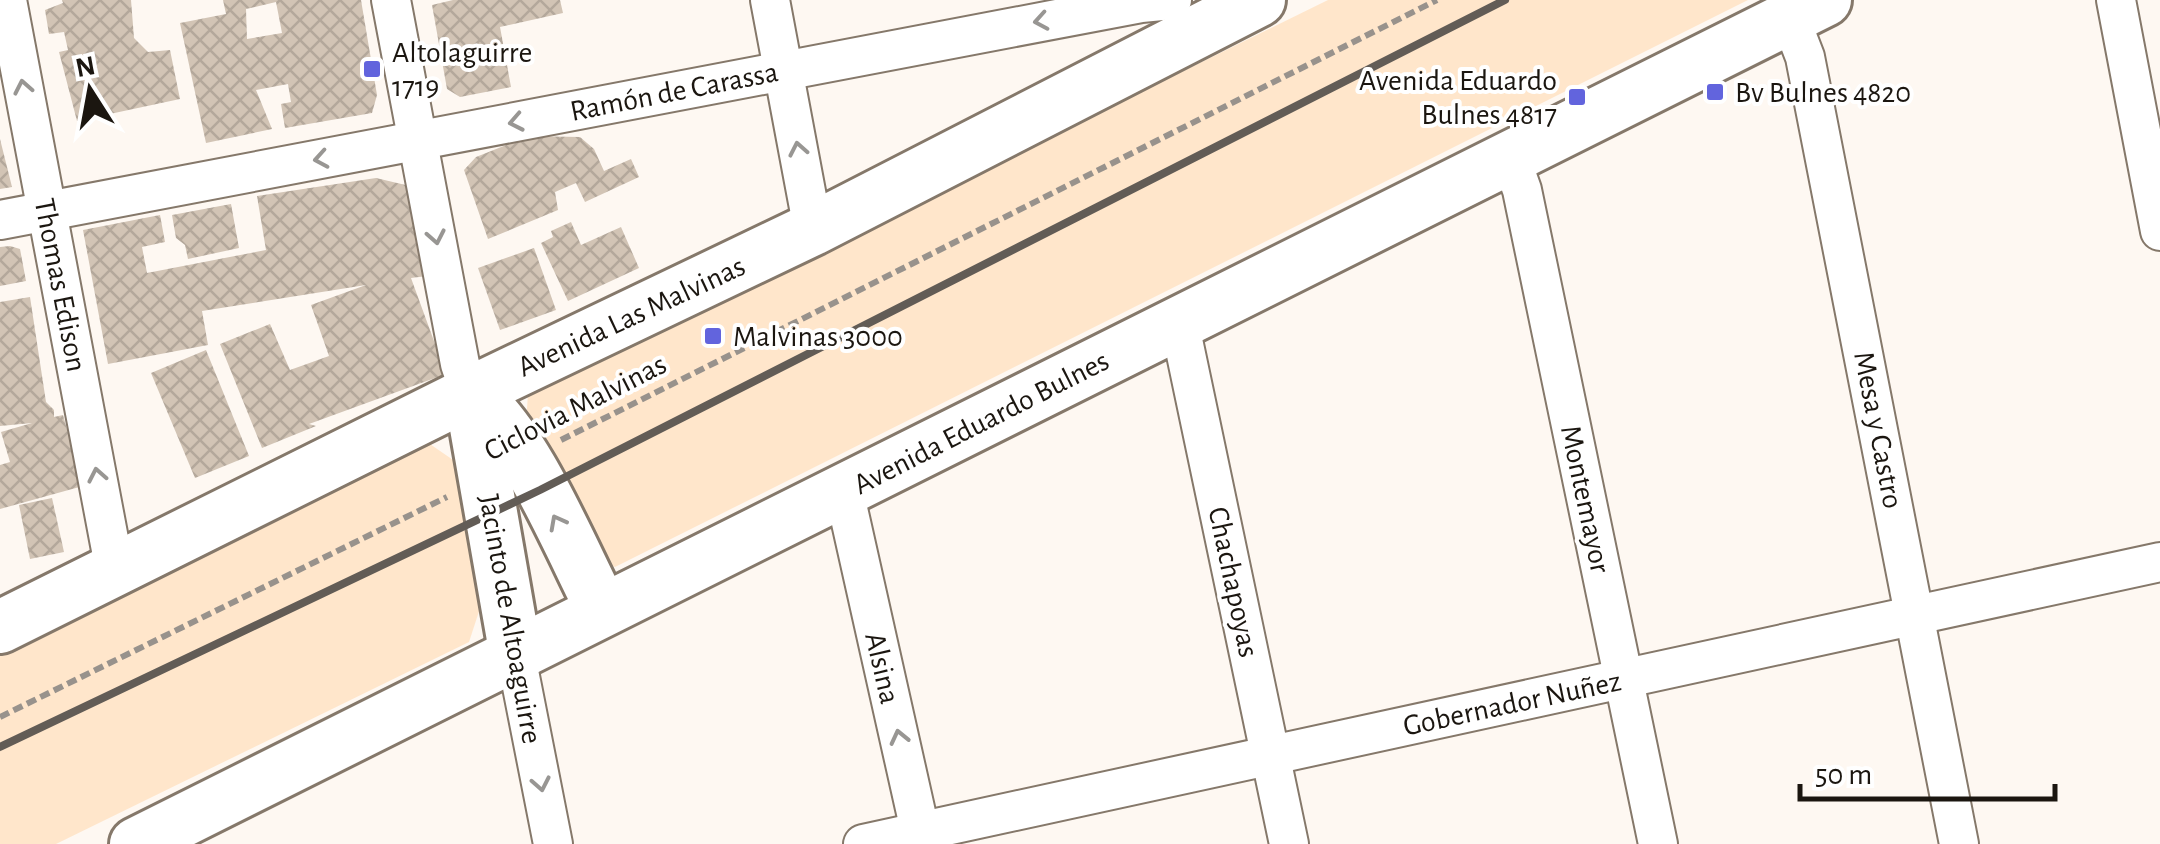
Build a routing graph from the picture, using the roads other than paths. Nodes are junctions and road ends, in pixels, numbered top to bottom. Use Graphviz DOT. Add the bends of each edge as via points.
graph roads {
  1 [pos="7,0"];
  2 [pos="391,0"];
  3 [pos="770,0"];
  4 [pos="1259,0"];
  5 [pos="2116,0"];
  6 [pos="1151,1"];
  7 [pos="1808,9"];
  8 [pos="1150,57"];
  9 [pos="783,69"];
  10 [pos="417,142"];
  11 [pos="1510,156"];
  12 [pos="46,210"];
  13 [pos="0,220"];
  14 [pos="813,230"];
  15 [pos="2160,232"];
  16 [pos="1179,320"];
  17 [pos="470,393"];
  18 [pos="505,468"];
  19 [pos="844,492"];
  20 [pos="2160,562"];
  21 [pos="115,570"];
  22 [pos="602,609"];
  23 [pos="1916,612"];
  24 [pos="0,627"];
  25 [pos="516,656"];
  26 [pos="1623,679"];
  27 [pos="1270,755"];
  28 [pos="922,838"];
  29 [pos="160,839"];
  30 [pos="553,844"];
  31 [pos="863,844"];
  32 [pos="1289,844"];
  33 [pos="1658,844"];
  34 [pos="1959,844"];
  12 -- 1 [label="street, Thomas Edison, one-way"];
  2 -- 10 [label="street, Jacinto de Altoaguirre"];
  3 -- 9 [label="street"];
  4 -- 8 [label="main road, Avenida Las Malvinas"];
  5 -- 15 [label="street"];
  6 -- 8 [label="street"];
  6 -- 9 [label="street, Ramón de Carassa, one-way"];
  7 -- 11 [label="main road, Avenida Eduardo Bulnes"];
  7 -- 23 [label="street, Mesa y Castro" via="1806,57"];
  8 -- 14 [label="main road, Avenida Las Malvinas"];
  9 -- 10 [label="street, Ramón de Carassa, one-way"];
  14 -- 9 [label="street, one-way"];
  10 -- 12 [label="street, Ramón de Carassa, one-way"];
  10 -- 17 [label="street, Jacinto de Altoaguirre, one-way"];
  11 -- 16 [label="main road, Avenida Eduardo Bulnes"];
  11 -- 26 [label="street, Montemayor"];
  12 -- 13 [label="street, Ramón de Carassa"];
  21 -- 12 [label="street, Thomas Edison, one-way"];
  14 -- 17 [label="main road, Avenida Las Malvinas"];
  16 -- 19 [label="main road, Avenida Eduardo Bulnes"];
  16 -- 27 [label="street, Chachapoyas"];
  17 -- 18 [label="main road, Jacinto de Altoaguirre"];
  17 -- 21 [label="main road, Avenida Las Malvinas"];
  22 -- 18 [label="main road, Jacinto de Altoaguirre, one-way"];
  18 -- 25 [label="main road, Jacinto de Altoaguirre"];
  19 -- 22 [label="main road, Avenida Eduardo Bulnes"];
  28 -- 19 [label="street, Alsina, one-way"];
  20 -- 23 [label="street, Gobernador Nuñez"];
  21 -- 24 [label="main road, Avenida Las Malvinas"];
  22 -- 25 [label="main road, Avenida Eduardo Bulnes"];
  23 -- 26 [label="street, Gobernador Nuñez"];
  23 -- 34 [label="street, Mesa y Castro"];
  25 -- 29 [label="main road, Avenida Eduardo Bulnes"];
  25 -- 30 [label="street, Jacinto de Altoaguirre, one-way"];
  26 -- 27 [label="street, Gobernador Nuñez"];
  26 -- 33 [label="street, Montemayor"];
  27 -- 28 [label="street, Gobernador Nuñez"];
  27 -- 32 [label="street, Chachapoyas"];
  28 -- 31 [label="street, Gobernador Nuñez"];
}
